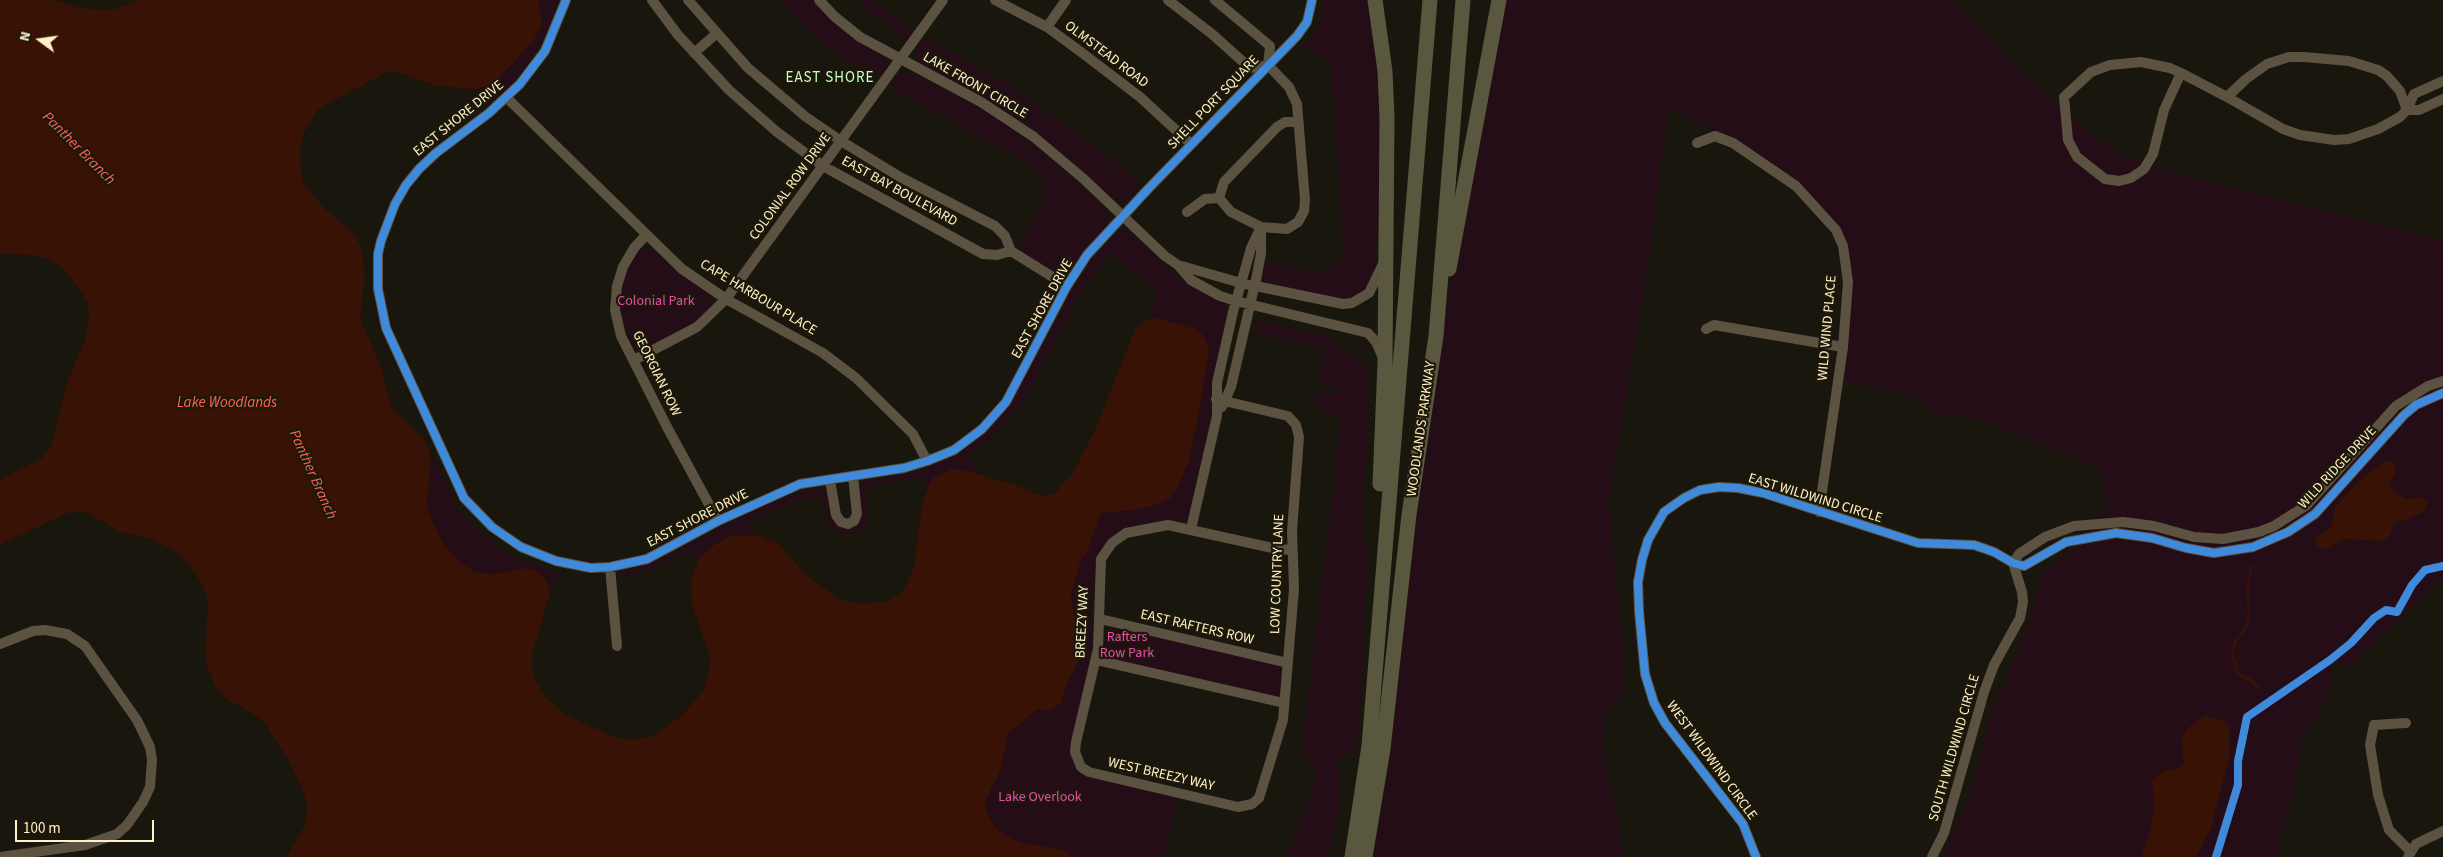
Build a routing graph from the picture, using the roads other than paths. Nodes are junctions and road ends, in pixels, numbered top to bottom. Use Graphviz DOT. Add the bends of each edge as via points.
graph roads {
  1 [pos="566,0"];
  2 [pos="652,0"];
  3 [pos="688,0"];
  4 [pos="819,0"];
  5 [pos="943,0"];
  6 [pos="995,0"];
  7 [pos="1066,0"];
  8 [pos="1168,0"];
  9 [pos="1215,0"];
  10 [pos="1312,0"];
  11 [pos="1375,0"];
  12 [pos="1430,0"];
  13 [pos="1463,0"];
  14 [pos="1499,0"];
  15 [pos="1047,27"];
  16 [pos="716,34"];
  17 [pos="694,53"];
  18 [pos="901,60"];
  19 [pos="1268,65"];
  20 [pos="2181,73"];
  21 [pos="2443,81"];
  22 [pos="2227,97"];
  23 [pos="507,98"];
  24 [pos="2443,99"];
  25 [pos="2407,110"];
  26 [pos="1298,122"];
  27 [pos="841,141"];
  28 [pos="1697,143"];
  29 [pos="1191,144"];
  30 [pos="823,166"];
  31 [pos="1219,198"];
  32 [pos="1188,212"];
  33 [pos="1123,216"];
  34 [pos="1260,227"];
  35 [pos="646,235"];
  36 [pos="1011,251"];
  37 [pos="1385,257"];
  38 [pos="1178,265"];
  39 [pos="1241,283"];
  40 [pos="1068,286"];
  41 [pos="1254,286"];
  42 [pos="726,299"];
  43 [pos="1236,301"];
  44 [pos="1250,305"];
  45 [pos="1706,329"];
  46 [pos="1436,336"];
  47 [pos="1843,347"];
  48 [pos="634,360"];
  49 [pos="1386,363"];
  50 [pos="2443,380"];
  51 [pos="2443,393"];
  52 [pos="1220,401"];
  53 [pos="926,461"];
  54 [pos="853,476"];
  55 [pos="2334,477"];
  56 [pos="830,480"];
  57 [pos="2342,486"];
  58 [pos="1819,512"];
  59 [pos="718,521"];
  60 [pos="1191,529"];
  61 [pos="1292,550"];
  62 [pos="1642,560"];
  63 [pos="2013,563"];
  64 [pos="610,567"];
  65 [pos="1100,618"];
  66 [pos="0,644"];
  67 [pos="616,646"];
  68 [pos="1375,657"];
  69 [pos="1096,660"];
  70 [pos="1288,663"];
  71 [pos="1284,703"];
  72 [pos="2406,723"];
  73 [pos="1075,752"];
  74 [pos="1252,804"];
  75 [pos="2443,830"];
  76 [pos="2409,854"];
  77 [pos="0,857"];
  78 [pos="1352,857"];
  79 [pos="1365,857"];
  80 [pos="1756,857"];
  81 [pos="1932,857"];
  1 -- 23 [label="street, EAST SHORE DRIVE" via="545,51"];
  2 -- 17 [label="street, EAST BAY BOULEVARD"];
  3 -- 16 [label="street, EAST BAY BOULEVARD"];
  4 -- 18 [label="street, LAKE FRONT CIRCLE" via="860,36"];
  5 -- 18 [label="street, COLONIAL ROW DRIVE"];
  6 -- 15 [label="street, OLMSTEAD ROAD"];
  7 -- 15 [label="street"];
  8 -- 19 [label="street" via="1250,68"];
  9 -- 19 [label="street" via="1270,46"];
  10 -- 19 [label="street, SHELL PORT SQUARE" via="1307,22"];
  11 -- 37 [label="main road" via="1385,71 1387,118"];
  12 -- 68 [label="main road, WOODLANDS PARKWAY"];
  13 -- 46 [label="main road, WOODLANDS PARKWAY"];
  14 -- 46 [label="main road"];
  15 -- 29 [label="street, OLMSTEAD ROAD" via="1140,97"];
  16 -- 17 [label="street"];
  16 -- 27 [label="street, EAST BAY BOULEVARD" via="772,89"];
  17 -- 30 [label="street, EAST BAY BOULEVARD" via="757,115"];
  18 -- 27 [label="street, COLONIAL ROW DRIVE"];
  18 -- 33 [label="street, LAKE FRONT CIRCLE" via="981,102 1034,137"];
  19 -- 26 [label="street" via="1289,87 1297,104"];
  19 -- 29 [label="street, SHELL PORT SQUARE"];
  20 -- 20 [label="street" via="2164,110 2152,154 2144,169 2131,178 2105,180 2077,157 2068,140 2064,97 2091,72 2116,64 2141,62"];
  20 -- 22 [label="street"];
  21 -- 25 [label="street" via="2414,94"];
  22 -- 25 [label="street" via="2283,129 2334,140 2349,139 2378,129"];
  22 -- 25 [label="street" via="2267,64 2289,57 2304,57 2349,61 2378,70 2400,91"];
  23 -- 35 [label="street, CAPE HARBOUR PLACE"];
  23 -- 64 [label="street, EAST SHORE DRIVE" via="436,153 406,185 381,241 377,269 386,328 464,498 492,527 521,547 556,561 591,568"];
  24 -- 25 [label="street" via="2419,110"];
  26 -- 31 [label="street" via="1285,122 1277,127 1224,182"];
  26 -- 34 [label="street" via="1304,211 1298,222 1287,229"];
  27 -- 30 [label="street, COLONIAL ROW DRIVE"];
  27 -- 36 [label="street, EAST BAY BOULEVARD" via="995,226 1005,236"];
  28 -- 47 [label="street, WILD WIND PLACE" via="1716,136 1732,143 1796,186 1836,230 1848,282"];
  29 -- 33 [label="street, SHELL PORT SQUARE"];
  30 -- 36 [label="street, EAST BAY BOULEVARD" via="984,254"];
  30 -- 42 [label="street, COLONIAL ROW DRIVE"];
  31 -- 32 [label="street" via="1205,199"];
  31 -- 34 [label="street" via="1231,212"];
  33 -- 38 [label="street, LAKE FRONT CIRCLE"];
  33 -- 40 [label="street, EAST SHORE DRIVE" via="1087,255"];
  34 -- 39 [label="street"];
  34 -- 41 [label="street" via="1262,252"];
  35 -- 42 [label="street, CAPE HARBOUR PLACE" via="682,269"];
  35 -- 48 [label="street, GEORGIAN ROW" via="623,266 617,286 615,310 621,336"];
  36 -- 40 [label="street, EAST BAY BOULEVARD"];
  37 -- 41 [label="street, LAKE FRONT CIRCLE" via="1369,293 1352,303 1332,303"];
  37 -- 49 [label="main road"];
  38 -- 39 [label="street, LAKE FRONT CIRCLE"];
  38 -- 43 [label="street, LAKE FRONT CIRCLE" via="1191,280"];
  39 -- 41 [label="street, LAKE FRONT CIRCLE"];
  39 -- 43 [label="street"];
  40 -- 53 [label="street, EAST SHORE DRIVE" via="1006,402 982,428 954,450"];
  41 -- 44 [label="street"];
  42 -- 48 [label="street, COLONIAL ROW DRIVE" via="696,326"];
  42 -- 53 [label="street, CAPE HARBOUR PLACE" via="823,353 856,378 912,434"];
  43 -- 44 [label="street, LAKE FRONT CIRCLE"];
  43 -- 52 [label="street" via="1217,383"];
  44 -- 49 [label="street, LAKE FRONT CIRCLE" via="1368,333"];
  44 -- 52 [label="street" via="1232,387"];
  45 -- 47 [label="street" via="1714,324"];
  46 -- 79 [label="main road, WOODLANDS PARKWAY" via="1409,515 1383,749"];
  47 -- 58 [label="street, WILD WIND PLACE"];
  48 -- 59 [label="street, GEORGIAN ROW"];
  49 -- 68 [label="main road" via="1372,630"];
  50 -- 55 [label="street, WILD RIDGE DRIVE" via="2396,406"];
  51 -- 57 [label="street, WILD RIDGE DRIVE" via="2416,405 2404,415"];
  52 -- 60 [label="street"];
  52 -- 61 [label="street, LOW COUNTRY LANE" via="1288,416 1296,425 1300,437"];
  53 -- 54 [label="street, EAST SHORE DRIVE"];
  54 -- 56 [label="street, EAST SHORE DRIVE"];
  54 -- 56 [label="street" via="857,514 848,524 841,522 836,515"];
  55 -- 57 [label="street"];
  55 -- 63 [label="street, WILD RIDGE DRIVE" via="2307,505 2259,532 2223,539 2194,537 2123,522 2074,526 2045,537 2019,554"];
  56 -- 59 [label="street, EAST SHORE DRIVE" via="800,484"];
  57 -- 63 [label="street, WILD RIDGE DRIVE" via="2315,514 2288,532 2253,547 2214,553 2116,533 2066,542 2024,566"];
  58 -- 62 [label="street, EAST WILDWIND CIRCLE" via="1738,488 1700,490 1664,512 1648,540"];
  58 -- 63 [label="street, EAST WILDWIND CIRCLE" via="1918,543 1974,546"];
  59 -- 64 [label="street, EAST SHORE DRIVE" via="647,559"];
  60 -- 61 [label="street"];
  60 -- 65 [label="street, BREEZY WAY" via="1168,525 1126,533 1112,543 1101,560"];
  61 -- 70 [label="street, LOW COUNTRY LANE" via="1294,589"];
  62 -- 80 [label="street, WEST WILDWIND CIRCLE" via="1638,582 1641,646 1654,703 1665,723 1743,824"];
  63 -- 81 [label="street, SOUTH WILDWIND CIRCLE" via="2024,602 2020,618 1994,664 1944,833"];
  64 -- 67 [label="street"];
  65 -- 69 [label="street, BREEZY WAY"];
  65 -- 70 [label="street, EAST RAFTERS ROW"];
  66 -- 77 [label="street" via="33,631 56,630 86,646 145,734 152,760 150,787 136,814 117,834 101,841"];
  68 -- 78 [label="main road, WOODLANDS PARKWAY" via="1369,746"];
  69 -- 71 [label="street"];
  69 -- 73 [label="street, BREEZY WAY"];
  70 -- 71 [label="street, LOW COUNTRY LANE"];
  71 -- 74 [label="street, LOW COUNTRY LANE" via="1273,759 1259,798"];
  72 -- 76 [label="street" via="2374,725 2370,745 2378,795 2389,830"];
  73 -- 74 [label="street, WEST BREEZY WAY" via="1081,767 1089,772 1238,807"];
  75 -- 76 [label="street" via="2416,844"];
}
